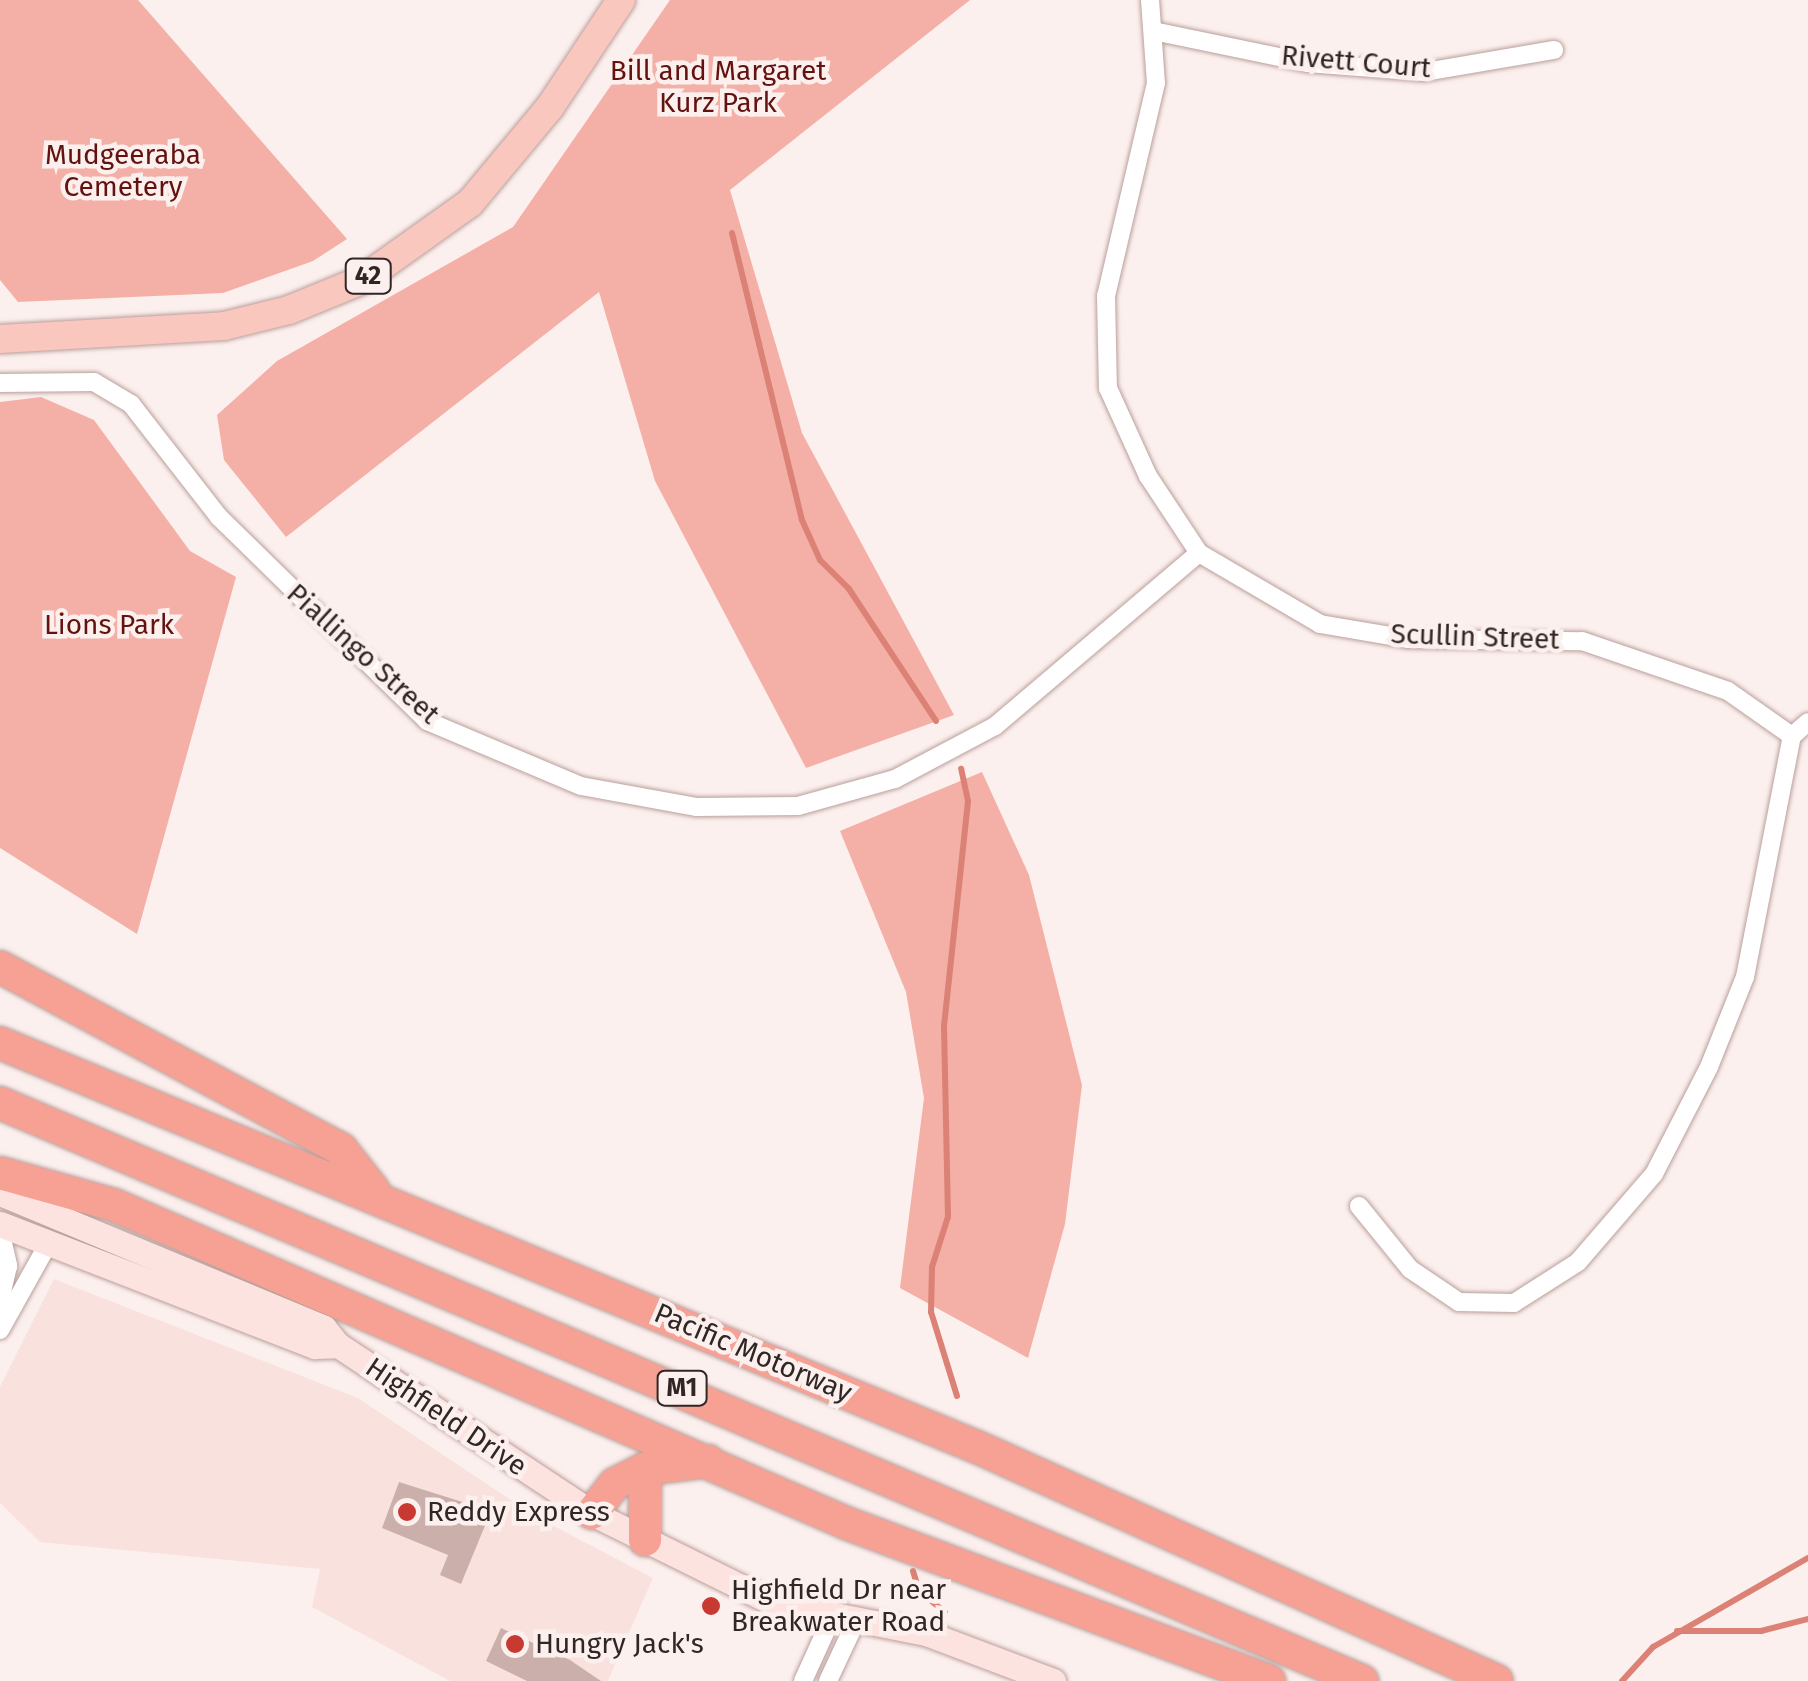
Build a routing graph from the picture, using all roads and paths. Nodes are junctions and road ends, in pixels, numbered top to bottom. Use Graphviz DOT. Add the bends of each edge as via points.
graph roads {
  1 [pos="621,0"];
  2 [pos="1150,0"];
  3 [pos="1158,32"];
  4 [pos="1554,50"];
  5 [pos="0,339"];
  6 [pos="0,383"];
  7 [pos="1200,553"];
  8 [pos="1808,722"];
  9 [pos="1792,736"];
  10 [pos="0,966"];
  11 [pos="0,1044"];
  12 [pos="0,1103"];
  13 [pos="0,1174"];
  14 [pos="0,1194"];
  15 [pos="378,1195"];
  16 [pos="31,1206"];
  17 [pos="1359,1206"];
  18 [pos="0,1227"];
  19 [pos="48,1244"];
  20 [pos="0,1302"];
  21 [pos="0,1330"];
  22 [pos="338,1345"];
  23 [pos="709,1461"];
  24 [pos="645,1469"];
  25 [pos="592,1513"];
  26 [pos="645,1540"];
  27 [pos="845,1617"];
  28 [pos="803,1681"];
  29 [pos="828,1681"];
  30 [pos="1053,1681"];
  31 [pos="1269,1681"];
  32 [pos="1362,1681"];
  33 [pos="1497,1681"];
  1 -- 5 [label="main road, 42" via="550,107 470,203 362,280 289,310 224,326"];
  2 -- 3 [label="street, Scullin Street"];
  3 -- 4 [label="street, Rivett Court" via="1308,63 1425,72"];
  3 -- 7 [label="street, Scullin Street" via="1156,83 1106,296 1108,388 1148,476"];
  6 -- 7 [label="street, Piallingo Street" via="94,382 131,404 219,517 427,721 581,786 697,807 798,806 895,779 995,726"];
  7 -- 9 [label="street, Scullin Street" via="1320,624 1408,639 1582,641 1728,691"];
  8 -- 9 [label="street"];
  9 -- 17 [label="street" via="1746,977 1709,1068 1654,1174 1578,1262 1514,1303 1459,1302 1410,1269"];
  10 -- 15 [label="highway, M1" via="341,1149"];
  11 -- 15 [label="highway, Pacific Motorway / M1"];
  12 -- 32 [label="highway, M1"];
  13 -- 23 [label="highway, M1" via="114,1205"];
  14 -- 16 [label="street, Highfield Drive"];
  15 -- 33 [label="highway, Pacific Motorway / M1" via="977,1447"];
  16 -- 19 [label="street"];
  16 -- 22 [label="street, Highfield Drive" via="324,1328"];
  18 -- 19 [label="street, Highfield Drive"];
  18 -- 20 [label="street" via="8,1266"];
  19 -- 21 [label="street"];
  19 -- 22 [label="street, Highfield Drive" via="315,1346"];
  22 -- 25 [label="street, Highfield Drive"];
  23 -- 24 [label="highway"];
  23 -- 31 [label="highway, M1" via="846,1522"];
  24 -- 25 [label="highway" via="616,1484"];
  24 -- 26 [label="highway"];
  25 -- 26 [label="street, Highfield Drive"];
  26 -- 27 [label="street, Highfield Drive" via="773,1603"];
  27 -- 28 [label="street"];
  27 -- 29 [label="street"];
  27 -- 30 [label="street, Highfield Drive" via="926,1633"];
}
